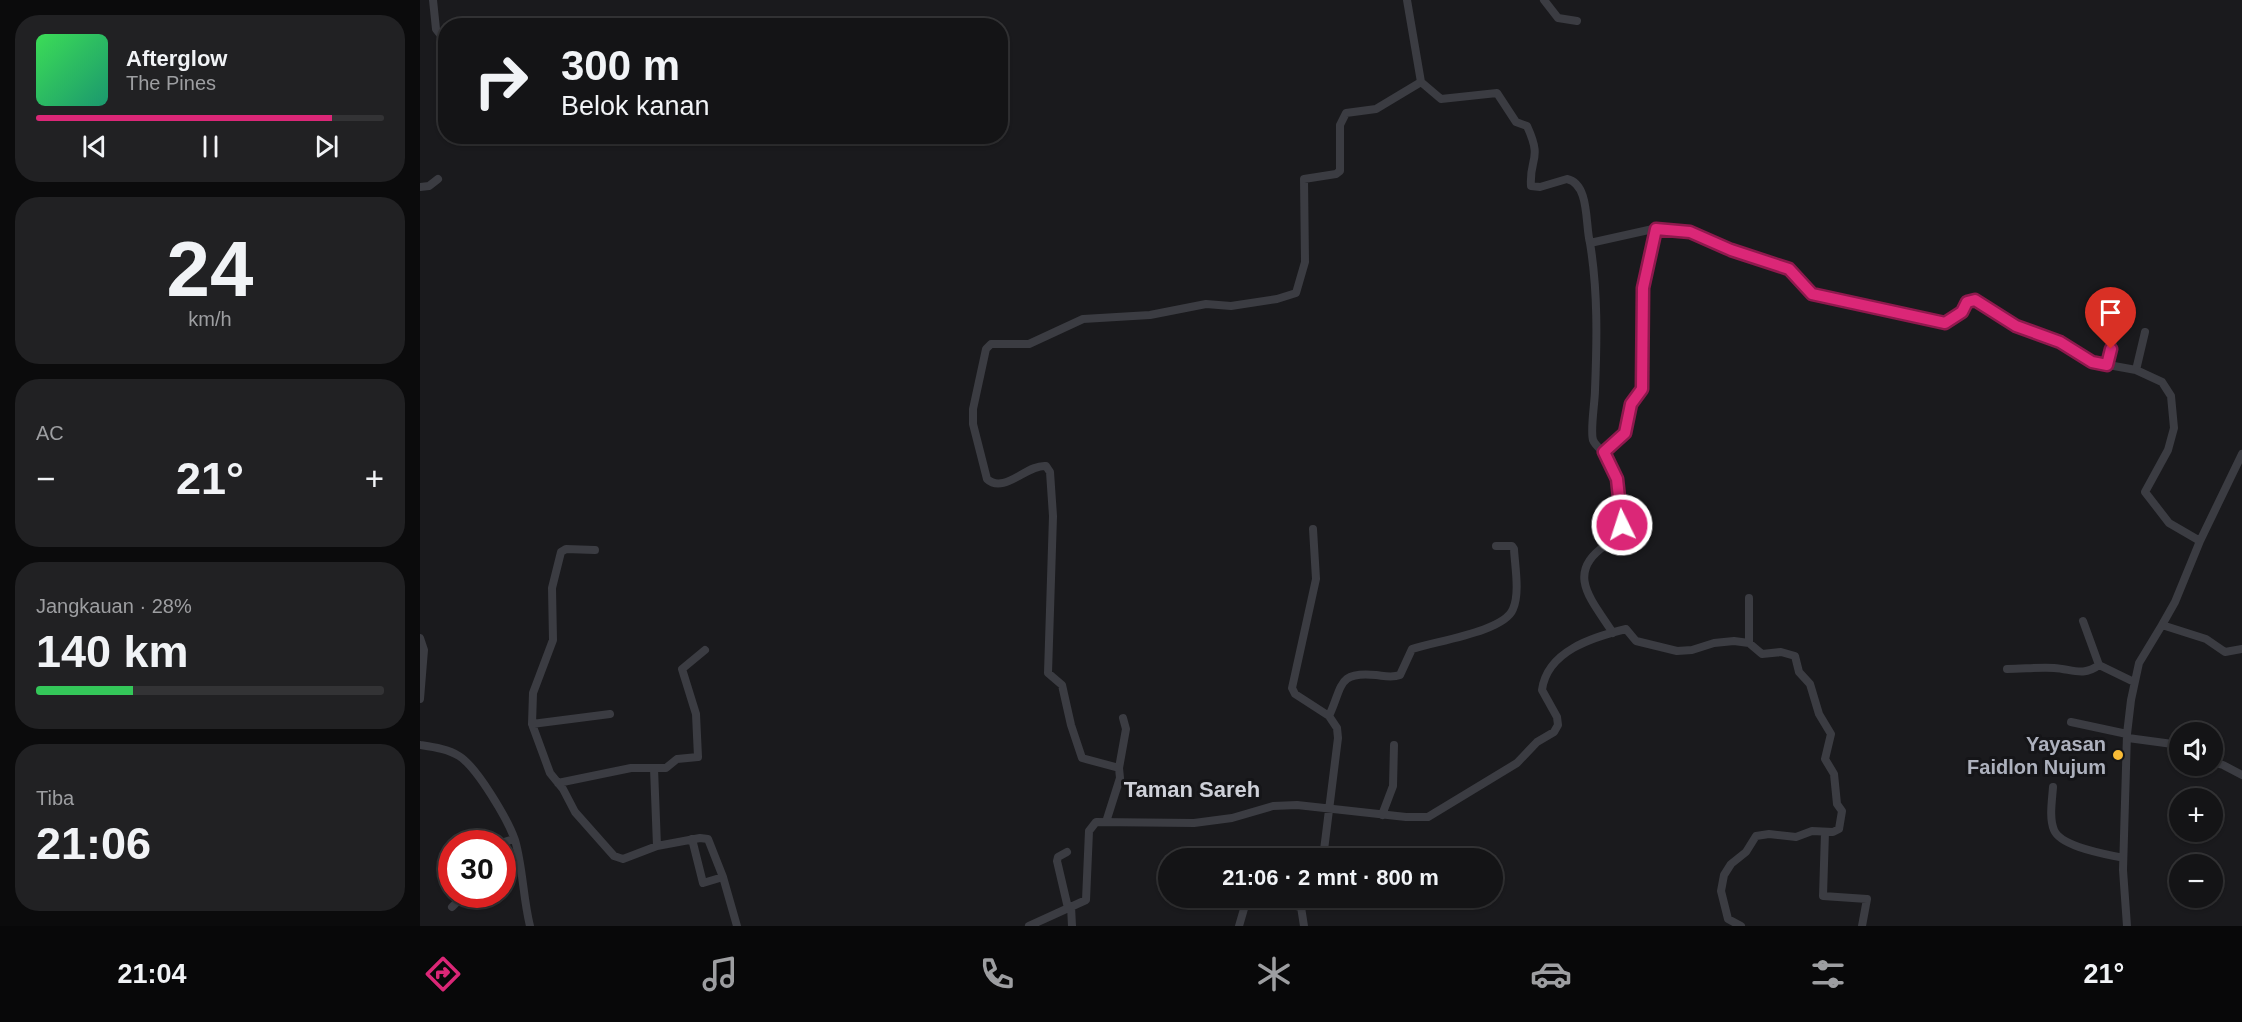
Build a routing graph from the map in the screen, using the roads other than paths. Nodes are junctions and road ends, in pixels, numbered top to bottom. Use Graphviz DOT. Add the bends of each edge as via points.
graph roads {
  1 [pos="433,0"];
  2 [pos="1407,0"];
  3 [pos="1544,0"];
  4 [pos="1577,21"];
  5 [pos="438,32"];
  6 [pos="1421,82"];
  7 [pos="438,179"];
  8 [pos="420,187"];
  9 [pos="1656,229"];
  10 [pos="1590,243"];
  11 [pos="2115,333"];
  12 [pos="2145,333"];
  13 [pos="2107,365"];
  14 [pos="2136,370"];
  15 [pos="1604,452"];
  16 [pos="2242,454"];
  17 [pos="1313,529"];
  18 [pos="2200,541"];
  19 [pos="1496,546"];
  20 [pos="595,550"];
  21 [pos="1749,598"];
  22 [pos="2084,621"];
  23 [pos="2162,625"];
  24 [pos="1612,633"];
  25 [pos="420,638"];
  26 [pos="1749,643"];
  27 [pos="2242,649"];
  28 [pos="705,650"];
  29 [pos="2099,665"];
  30 [pos="2007,669"];
  31 [pos="2134,682"];
  32 [pos="420,699"];
  33 [pos="610,714"];
  34 [pos="1329,716"];
  35 [pos="1123,718"];
  36 [pos="2071,722"];
  37 [pos="532,724"];
  38 [pos="2128,736"];
  39 [pos="2169,742"];
  40 [pos="420,745"];
  41 [pos="1394,745"];
  42 [pos="2223,765"];
  43 [pos="654,768"];
  44 [pos="1119,768"];
  45 [pos="2242,775"];
  46 [pos="558,783"];
  47 [pos="2053,787"];
  48 [pos="1329,809"];
  49 [pos="1382,815"];
  50 [pos="1106,822"];
  51 [pos="509,830"];
  52 [pos="1825,832"];
  53 [pos="692,839"];
  54 [pos="657,846"];
  55 [pos="1324,848"];
  56 [pos="516,850"];
  57 [pos="1067,852"];
  58 [pos="2123,858"];
  59 [pos="723,877"];
  60 [pos="1069,907"];
  61 [pos="1244,908"];
  62 [pos="1301,908"];
  63 [pos="530,926"];
  64 [pos="737,926"];
  65 [pos="1029,926"];
  66 [pos="1072,926"];
  67 [pos="1239,926"];
  68 [pos="1304,926"];
  69 [pos="1741,926"];
  70 [pos="1862,926"];
  71 [pos="2127,926"];
  1 -- 5 [label="street"];
  2 -- 6 [label="street"];
  3 -- 4 [label="street" via="1558,18"];
  6 -- 10 [label="street" via="1441,99 1497,93 1516,122 1527,126 1533,140 1536,158 1531,186 1567,179 1576,184 1583,200"];
  6 -- 44 [label="street" via="1376,109 1346,113 1340,125 1340,171 1305,179 1305,262 1299,289 1291,296 1231,306 1197,305 1150,315 1083,319 1029,344 991,344 986,349 973,424 987,479 1002,483 1039,466 1046,466 1050,472 1053,516 1048,673 1062,685 1082,758"];
  7 -- 8 [label="street"];
  9 -- 10 [label="street"];
  9 -- 13 [label="street" via="1690,232 1789,269 1812,294 1825,298 1945,323 1962,312 1967,302 1975,300 2016,326 2060,342 2092,362"];
  9 -- 15 [label="street" via="1643,288 1642,389 1631,404 1625,433"];
  10 -- 15 [label="street" via="1596,310 1593,438"];
  11 -- 13 [label="street"];
  12 -- 14 [label="street"];
  13 -- 14 [label="street"];
  14 -- 18 [label="street" via="2162,382 2171,396 2173,409 2174,429 2168,450 2145,492 2169,524"];
  15 -- 24 [label="street" via="1617,479 1622,525 1612,541 1592,555 1583,572 1587,592"];
  16 -- 18 [label="street"];
  17 -- 34 [label="street" via="1316,579 1292,688"];
  18 -- 23 [label="street"];
  19 -- 34 [label="street" via="1514,549 1513,611 1486,629 1412,649 1400,675 1394,678 1350,675"];
  20 -- 37 [label="street" via="561,552 552,588 553,640 533,693"];
  21 -- 26 [label="street"];
  22 -- 29 [label="street"];
  23 -- 27 [label="street" via="2206,639 2225,652"];
  23 -- 31 [label="street" via="2142,656"];
  24 -- 26 [label="street" via="1628,629 1636,641 1677,651 1692,651 1723,641"];
  24 -- 49 [label="street" via="1566,652 1553,664 1542,690 1557,717 1558,727 1524,758 1435,815"];
  25 -- 32 [label="street" via="424,650"];
  26 -- 52 [label="street" via="1762,654 1781,652 1797,657 1799,672 1810,684 1829,731 1831,742 1825,759 1835,776 1842,815 1839,829"];
  28 -- 43 [label="street" via="682,669 696,714 698,757 677,759 666,768"];
  29 -- 30 [label="street" via="2082,673 2056,668"];
  29 -- 31 [label="street"];
  31 -- 38 [label="street"];
  33 -- 37 [label="street"];
  34 -- 48 [label="street" via="1338,730"];
  35 -- 44 [label="street" via="1126,729"];
  36 -- 38 [label="street"];
  37 -- 46 [label="street" via="550,773"];
  38 -- 39 [label="street"];
  38 -- 58 [label="street"];
  40 -- 51 [label="street" via="444,749 472,767"];
  41 -- 49 [label="street" via="1393,786"];
  42 -- 45 [label="street"];
  43 -- 46 [label="street" via="631,768"];
  43 -- 54 [label="street"];
  44 -- 50 [label="street" via="1120,778"];
  46 -- 54 [label="street" via="581,820 614,856 623,859"];
  47 -- 58 [label="street" via="2051,816 2058,837 2069,844"];
  48 -- 49 [label="street"];
  48 -- 50 [label="street" via="1273,806 1194,824"];
  48 -- 55 [label="street"];
  50 -- 60 [label="street" via="1096,822 1090,829 1087,897"];
  52 -- 69 [label="street" via="1789,837 1761,834 1752,839 1746,852 1724,875 1721,891 1725,915"];
  52 -- 70 [label="street" via="1823,896 1866,899"];
  53 -- 54 [label="street"];
  53 -- 59 [label="street" via="708,839"];
  53 -- 59 [label="street" via="703,883"];
  56 -- 63 [label="street"];
  57 -- 60 [label="street" via="1057,861"];
  58 -- 71 [label="street"];
  59 -- 64 [label="street"];
  60 -- 65 [label="street"];
  60 -- 66 [label="street"];
  61 -- 67 [label="street"];
  62 -- 68 [label="street"];
}
